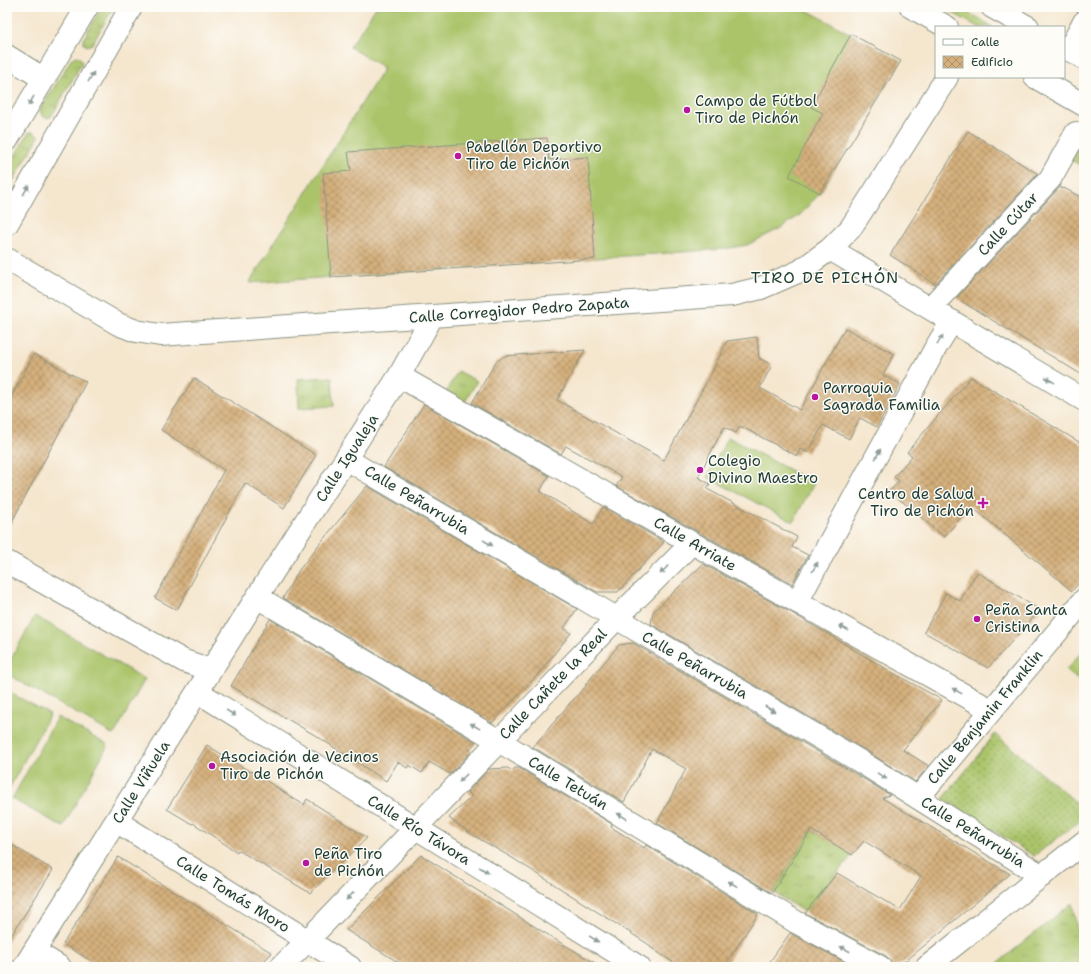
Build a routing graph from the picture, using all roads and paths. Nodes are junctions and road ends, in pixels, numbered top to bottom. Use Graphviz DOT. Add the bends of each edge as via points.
graph roads {
  1 [pos="87,7"];
  2 [pos="131,7"];
  3 [pos="911,7"];
  4 [pos="992,7"];
  5 [pos="1084,22"];
  6 [pos="945,26"];
  7 [pos="1026,26"];
  8 [pos="1072,52"];
  9 [pos="7,56"];
  10 [pos="946,78"];
  11 [pos="1037,78"];
  12 [pos="44,79"];
  13 [pos="1084,105"];
  14 [pos="1076,133"];
  15 [pos="7,140"];
  16 [pos="7,224"];
  17 [pos="830,249"];
  18 [pos="7,259"];
  19 [pos="930,308"];
  20 [pos="432,317"];
  21 [pos="952,321"];
  22 [pos="399,376"];
  23 [pos="1084,400"];
  24 [pos="346,459"];
  25 [pos="692,543"];
  26 [pos="7,562"];
  27 [pos="257,597"];
  28 [pos="1084,600"];
  29 [pos="796,602"];
  30 [pos="616,619"];
  31 [pos="211,670"];
  32 [pos="198,692"];
  33 [pos="991,710"];
  34 [pos="499,741"];
  35 [pos="918,798"];
  36 [pos="116,821"];
  37 [pos="416,827"];
  38 [pos="1084,842"];
  39 [pos="1042,876"];
  40 [pos="307,941"];
  41 [pos="29,959"];
  42 [pos="60,967"];
  43 [pos="281,967"];
  44 [pos="350,967"];
  45 [pos="639,967"];
  46 [pos="880,967"];
  47 [pos="927,967"];
  1 -- 12 [label="street"];
  16 -- 2 [label="street, one-way"];
  3 -- 6 [label="street"];
  4 -- 7 [label="street"];
  5 -- 8 [label="street"];
  9 -- 12 [label="street"];
  10 -- 17 [label="street, Calle Corregidor Pedro Zapata" via="850,229"];
  11 -- 13 [label="street"];
  12 -- 15 [label="street, one-way"];
  14 -- 19 [label="street, Calle Cútar" via="1050,178"];
  17 -- 19 [label="street"];
  17 -- 20 [label="street, Calle Corregidor Pedro Zapata" via="800,271 761,288 732,295"];
  18 -- 20 [label="street, Calle Corregidor Pedro Zapata" via="118,324 136,331 160,335"];
  19 -- 21 [label="street"];
  20 -- 22 [label="street, Calle Igualeja"];
  23 -- 21 [label="street, one-way"];
  29 -- 21 [label="street, one-way"];
  22 -- 24 [label="street, Calle Igualeja"];
  22 -- 25 [label="street, Calle Arriate"];
  24 -- 27 [label="street, Calle Igualeja"];
  24 -- 30 [label="street, Calle Peñarrubia, one-way"];
  25 -- 29 [label="street, Calle Arriate"];
  25 -- 30 [label="street, Calle Cañete la Real, one-way"];
  26 -- 31 [label="street" via="184,661"];
  27 -- 31 [label="street, Calle Viñuela"];
  34 -- 27 [label="street, Calle Tetuán, one-way"];
  28 -- 33 [label="street, Calle Benjamin Franklin"];
  33 -- 29 [label="street, Calle Arriate, one-way"];
  30 -- 34 [label="street, Calle Cañete la Real"];
  30 -- 35 [label="street, Calle Peñarrubia, one-way"];
  31 -- 32 [label="street, Calle Viñuela"];
  32 -- 36 [label="street, Calle Viñuela"];
  32 -- 37 [label="street, Calle Río Távora, one-way"];
  33 -- 35 [label="street, Calle Benjamin Franklin"];
  34 -- 37 [label="street, Calle Cañete la Real, one-way"];
  46 -- 34 [label="street, Calle Tetuán, one-way" via="796,922"];
  35 -- 39 [label="street, Calle Peñarrubia"];
  36 -- 40 [label="street, Calle Tomás Moro"];
  36 -- 41 [label="street, Calle Viñuela"];
  37 -- 40 [label="street, Calle Cañete la Real, one-way"];
  37 -- 45 [label="street, Calle Río Távora, one-way"];
  38 -- 39 [label="street"];
  39 -- 47 [label="street"];
  40 -- 43 [label="street, Calle Cañete la Real"];
  40 -- 44 [label="street, Calle Tomás Moro"];
  41 -- 42 [label="street"];
}
